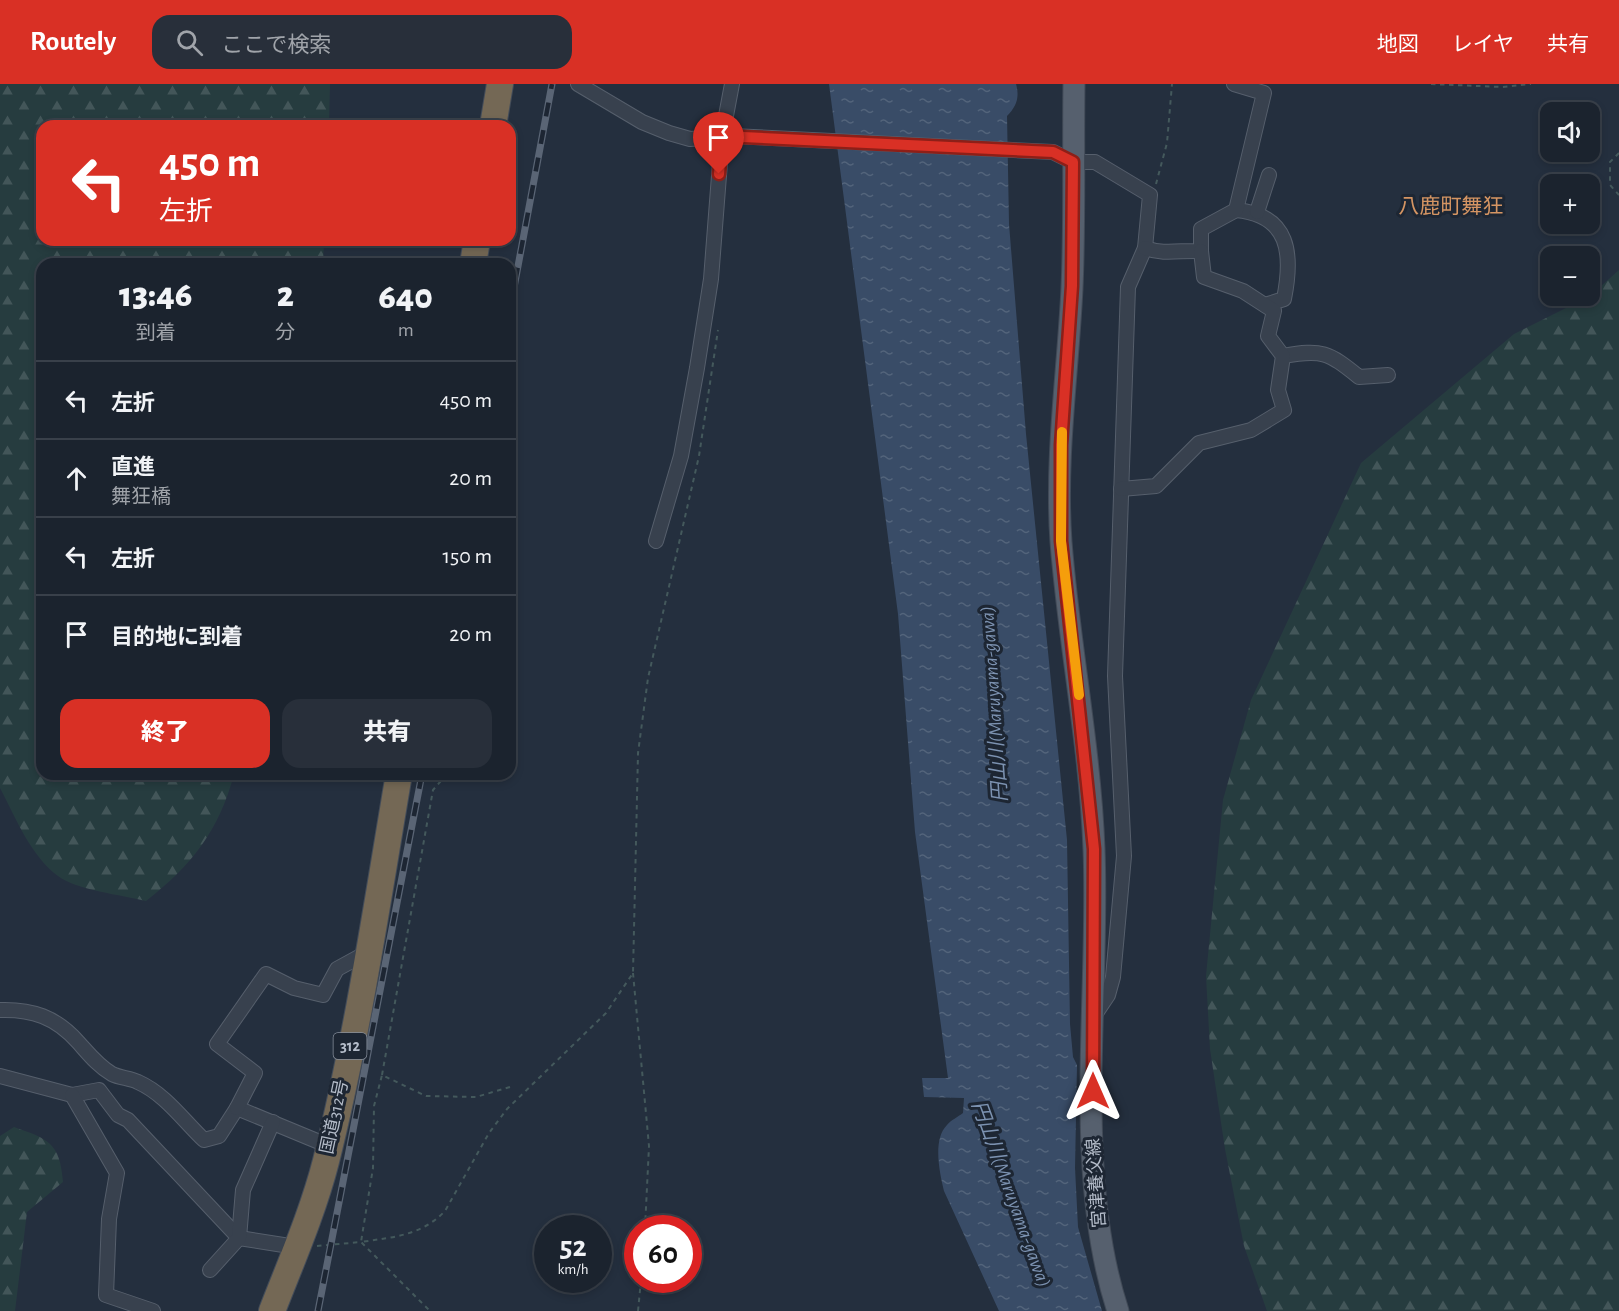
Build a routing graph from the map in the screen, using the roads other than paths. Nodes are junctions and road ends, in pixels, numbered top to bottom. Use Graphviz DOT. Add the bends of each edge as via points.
graph roads {
  1 [pos="500,84"];
  2 [pos="578,84"];
  3 [pos="732,84"];
  4 [pos="1074,84"];
  5 [pos="1234,84"];
  6 [pos="494,120"];
  7 [pos="727,136"];
  8 [pos="1073,162"];
  9 [pos="1269,175"];
  10 [pos="1236,210"];
  11 [pos="1257,212"];
  12 [pos="1145,248"];
  13 [pos="1201,251"];
  14 [pos="1264,305"];
  15 [pos="1283,356"];
  16 [pos="1388,375"];
  17 [pos="1121,489"];
  18 [pos="656,541"];
  19 [pos="398,780"];
  20 [pos="368,952"];
  21 [pos="0,1010"];
  22 [pos="1093,1017"];
  23 [pos="0,1076"];
  24 [pos="72,1095"];
  25 [pos="237,1107"];
  26 [pos="273,1122"];
  27 [pos="329,1146"];
  28 [pos="239,1238"];
  29 [pos="296,1247"];
  30 [pos="210,1270"];
  31 [pos="153,1311"];
  32 [pos="272,1311"];
  33 [pos="1118,1311"];
  1 -- 6 [label="highway"];
  2 -- 7 [label="street" via="642,122 669,133 690,139"];
  3 -- 7 [label="street"];
  4 -- 8 [label="main road, 宮津養父線"];
  5 -- 10 [label="street" via="1264,93"];
  7 -- 8 [label="street" via="1053,152"];
  7 -- 18 [label="street" via="697,368 681,456"];
  8 -- 12 [label="street" via="1095,162 1150,195"];
  8 -- 22 [label="main road, 宮津養父線" via="1072,286 1061,445 1061,541 1094,849"];
  9 -- 11 [label="street"];
  10 -- 11 [label="street"];
  10 -- 13 [label="street" via="1201,229"];
  11 -- 14 [label="street" via="1278,228 1287,247 1289,276 1284,299"];
  12 -- 13 [label="street" via="1162,254"];
  12 -- 17 [label="street" via="1128,287"];
  13 -- 14 [label="street" via="1204,277 1243,291"];
  14 -- 15 [label="street" via="1274,311 1268,336"];
  15 -- 16 [label="street" via="1308,352 1333,355 1359,377"];
  15 -- 17 [label="street" via="1278,390 1284,411 1251,430 1199,443 1156,486"];
  17 -- 22 [label="street" via="1115,676 1124,856 1113,977 1108,995"];
  19 -- 20 [label="highway, 国道312号 / 312"];
  20 -- 25 [label="street" via="337,969 322,994 294,988 266,974 217,1044 255,1073"];
  20 -- 27 [label="highway, 国道312号 / 312"];
  21 -- 25 [label="street" via="24,1009 54,1021 113,1075 139,1082 165,1099 204,1140 219,1136"];
  22 -- 33 [label="main road, 宮津養父線" via="1096,1193 1102,1244"];
  23 -- 24 [label="street"];
  24 -- 28 [label="street" via="99,1090 118,1115 128,1120"];
  24 -- 31 [label="street" via="117,1173 109,1219 106,1295"];
  25 -- 26 [label="street"];
  26 -- 27 [label="street"];
  26 -- 28 [label="street" via="243,1190"];
  27 -- 29 [label="highway, 国道312号 / 312"];
  28 -- 29 [label="street"];
  28 -- 30 [label="street"];
  29 -- 32 [label="highway, 国道312号 / 312"];
}
